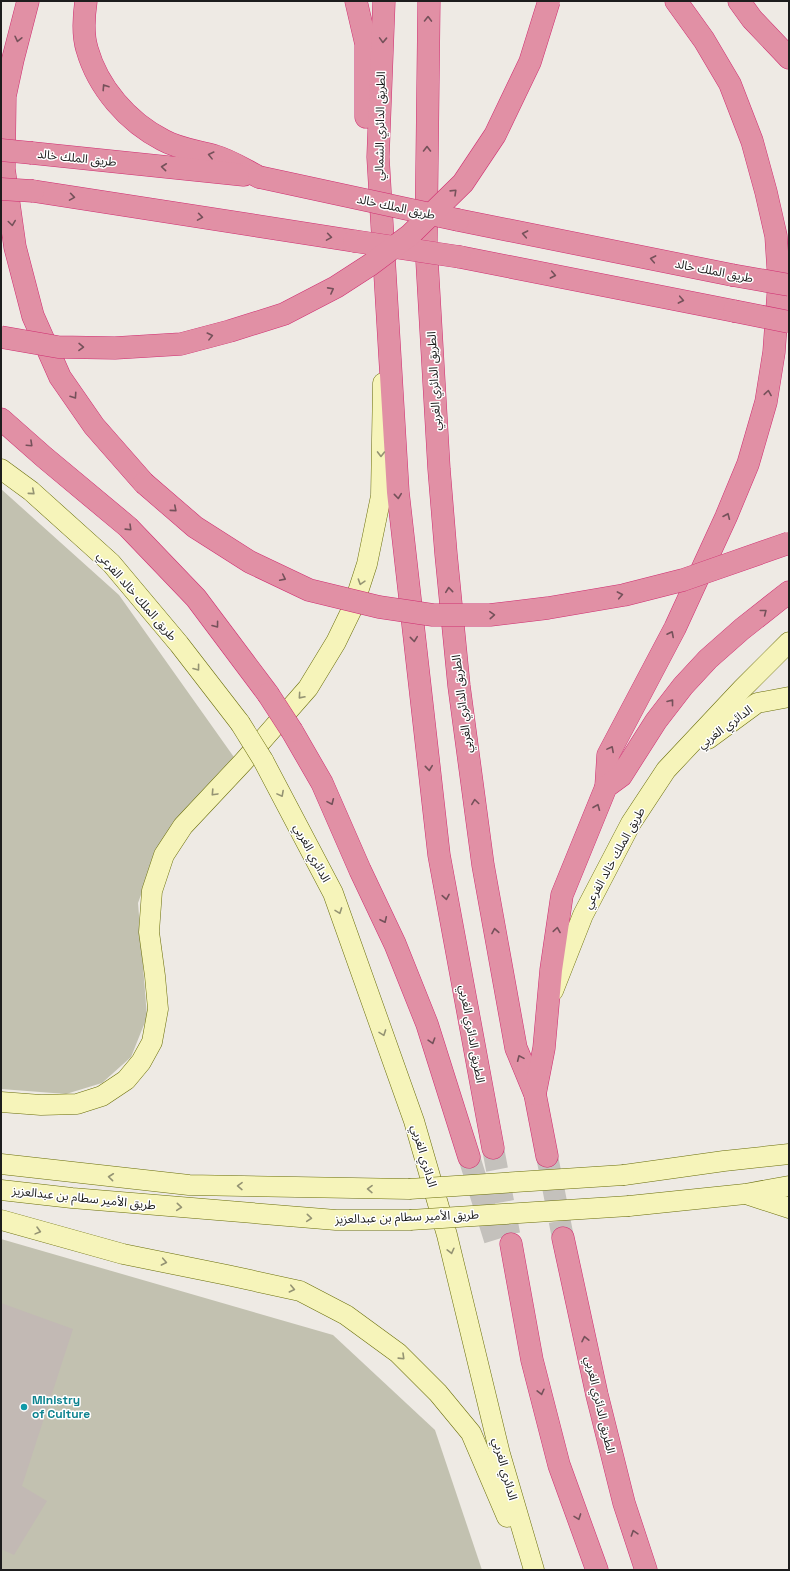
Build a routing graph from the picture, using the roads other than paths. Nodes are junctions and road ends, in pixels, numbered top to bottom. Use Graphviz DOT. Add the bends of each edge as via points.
graph roads {
  1 [pos="28,1"];
  2 [pos="86,1"];
  3 [pos="356,1"];
  4 [pos="384,1"];
  5 [pos="429,1"];
  6 [pos="549,1"];
  7 [pos="676,1"];
  8 [pos="738,1"];
  9 [pos="789,58"];
  10 [pos="1,150"];
  11 [pos="378,157"];
  12 [pos="259,177"];
  13 [pos="1,189"];
  14 [pos="384,275"];
  15 [pos="789,284"];
  16 [pos="789,322"];
  17 [pos="1,338"];
  18 [pos="1,419"];
  19 [pos="1,468"];
  20 [pos="789,543"];
  21 [pos="789,592"];
  22 [pos="789,642"];
  23 [pos="789,697"];
  24 [pos="263,760"];
  25 [pos="666,770"];
  26 [pos="606,787"];
  27 [pos="548,1002"];
  28 [pos="535,1094"];
  29 [pos="1,1102"];
  30 [pos="789,1146"];
  31 [pos="493,1148"];
  32 [pos="789,1154"];
  33 [pos="547,1156"];
  34 [pos="469,1157"];
  35 [pos="724,1161"];
  36 [pos="1,1164"];
  37 [pos="789,1186"];
  38 [pos="1,1190"];
  39 [pos="745,1194"];
  40 [pos="789,1208"];
  41 [pos="1,1220"];
  42 [pos="563,1238"];
  43 [pos="503,1242"];
  44 [pos="530,1570"];
  45 [pos="534,1570"];
  46 [pos="597,1570"];
  47 [pos="646,1570"];
  1 -- 20 [label="highway, one-way, bridge" via="5,96 4,169 16,247 33,316 60,376 94,426 144,483 195,527 250,562 309,590 378,607 433,614 490,615 624,595 683,580"];
  12 -- 2 [label="highway, one-way" via="217,156 163,140 118,106 98,77 87,48 84,14"];
  3 -- 11 [label="highway" via="366,44 365,113"];
  4 -- 11 [label="highway, الطريق الدائري الشمالي, one-way"];
  28 -- 5 [label="highway, الطريق الدائري الغربي, one-way" via="516,1048 483,865 459,686 446,554 426,244"];
  17 -- 6 [label="highway, one-way, bridge" via="58,347 115,348 181,344 284,314 336,287 410,236 463,183 495,135 530,62"];
  26 -- 7 [label="highway, one-way" via="608,755 674,628 726,518 748,464 766,402 774,352 779,282 776,236 752,141 730,84 704,40"];
  8 -- 9 [label="highway"];
  12 -- 10 [label="highway, طريق الملك خالد, one-way, bridge"];
  11 -- 14 [label="highway, الطريق الدائري الشمالي"];
  15 -- 12 [label="highway, طريق الملك خالد, one-way, bridge" via="458,220"];
  13 -- 16 [label="highway, one-way, bridge" via="33,191 460,257"];
  14 -- 29 [label="street, one-way" via="380,496 367,564 353,607 336,642 308,688 244,762 183,826 164,855 152,891 149,932 158,1009 152,1042 141,1062 126,1080 102,1096 77,1104"];
  14 -- 31 [label="highway, الطريق الدائري الغربي, one-way" via="398,492 438,855"];
  18 -- 34 [label="highway, one-way, bridge" via="128,527 196,598 268,694 292,731 322,783 396,944 427,1024"];
  19 -- 24 [label="street, طريق الملك خالد الفرعي, one-way, bridge" via="31,491 111,563 180,644 240,723"];
  26 -- 21 [label="highway, one-way" via="621,776 656,721 708,659 742,628"];
  22 -- 25 [label="street, طريق الملك خالد الفرعي"];
  23 -- 25 [label="street, الدائري الغربي" via="757,703"];
  24 -- 45 [label="street, الدائري الغربي, one-way" via="333,893 414,1121 447,1235 500,1454"];
  25 -- 27 [label="street, طريق الملك خالد الفرعي" via="630,823 583,915"];
  27 -- 26 [label="highway, one-way" via="562,895"];
  27 -- 28 [label="highway" via="544,1048"];
  28 -- 33 [label="highway, الطريق الدائري الغربي"];
  30 -- 35 [label="street"];
  32 -- 35 [label="street, طريق الأمير سطام بن عبدالعزيز"];
  35 -- 36 [label="street, طريق الأمير سطام بن عبدالعزيز, one-way, bridge" via="624,1175 409,1189 189,1185"];
  37 -- 39 [label="street, طريق الأمير سطام بن عبدالعزيز"];
  38 -- 39 [label="street, طريق الأمير سطام بن عبدالعزيز, one-way, bridge" via="336,1220 410,1220 629,1206"];
  39 -- 40 [label="street"];
  41 -- 44 [label="street, one-way" via="123,1254 300,1291 346,1315 398,1353 438,1393 470,1433"];
  47 -- 42 [label="highway, الطريق الدائري الغربي, one-way" via="624,1503"];
  43 -- 46 [label="highway, one-way" via="559,1465"];
}
